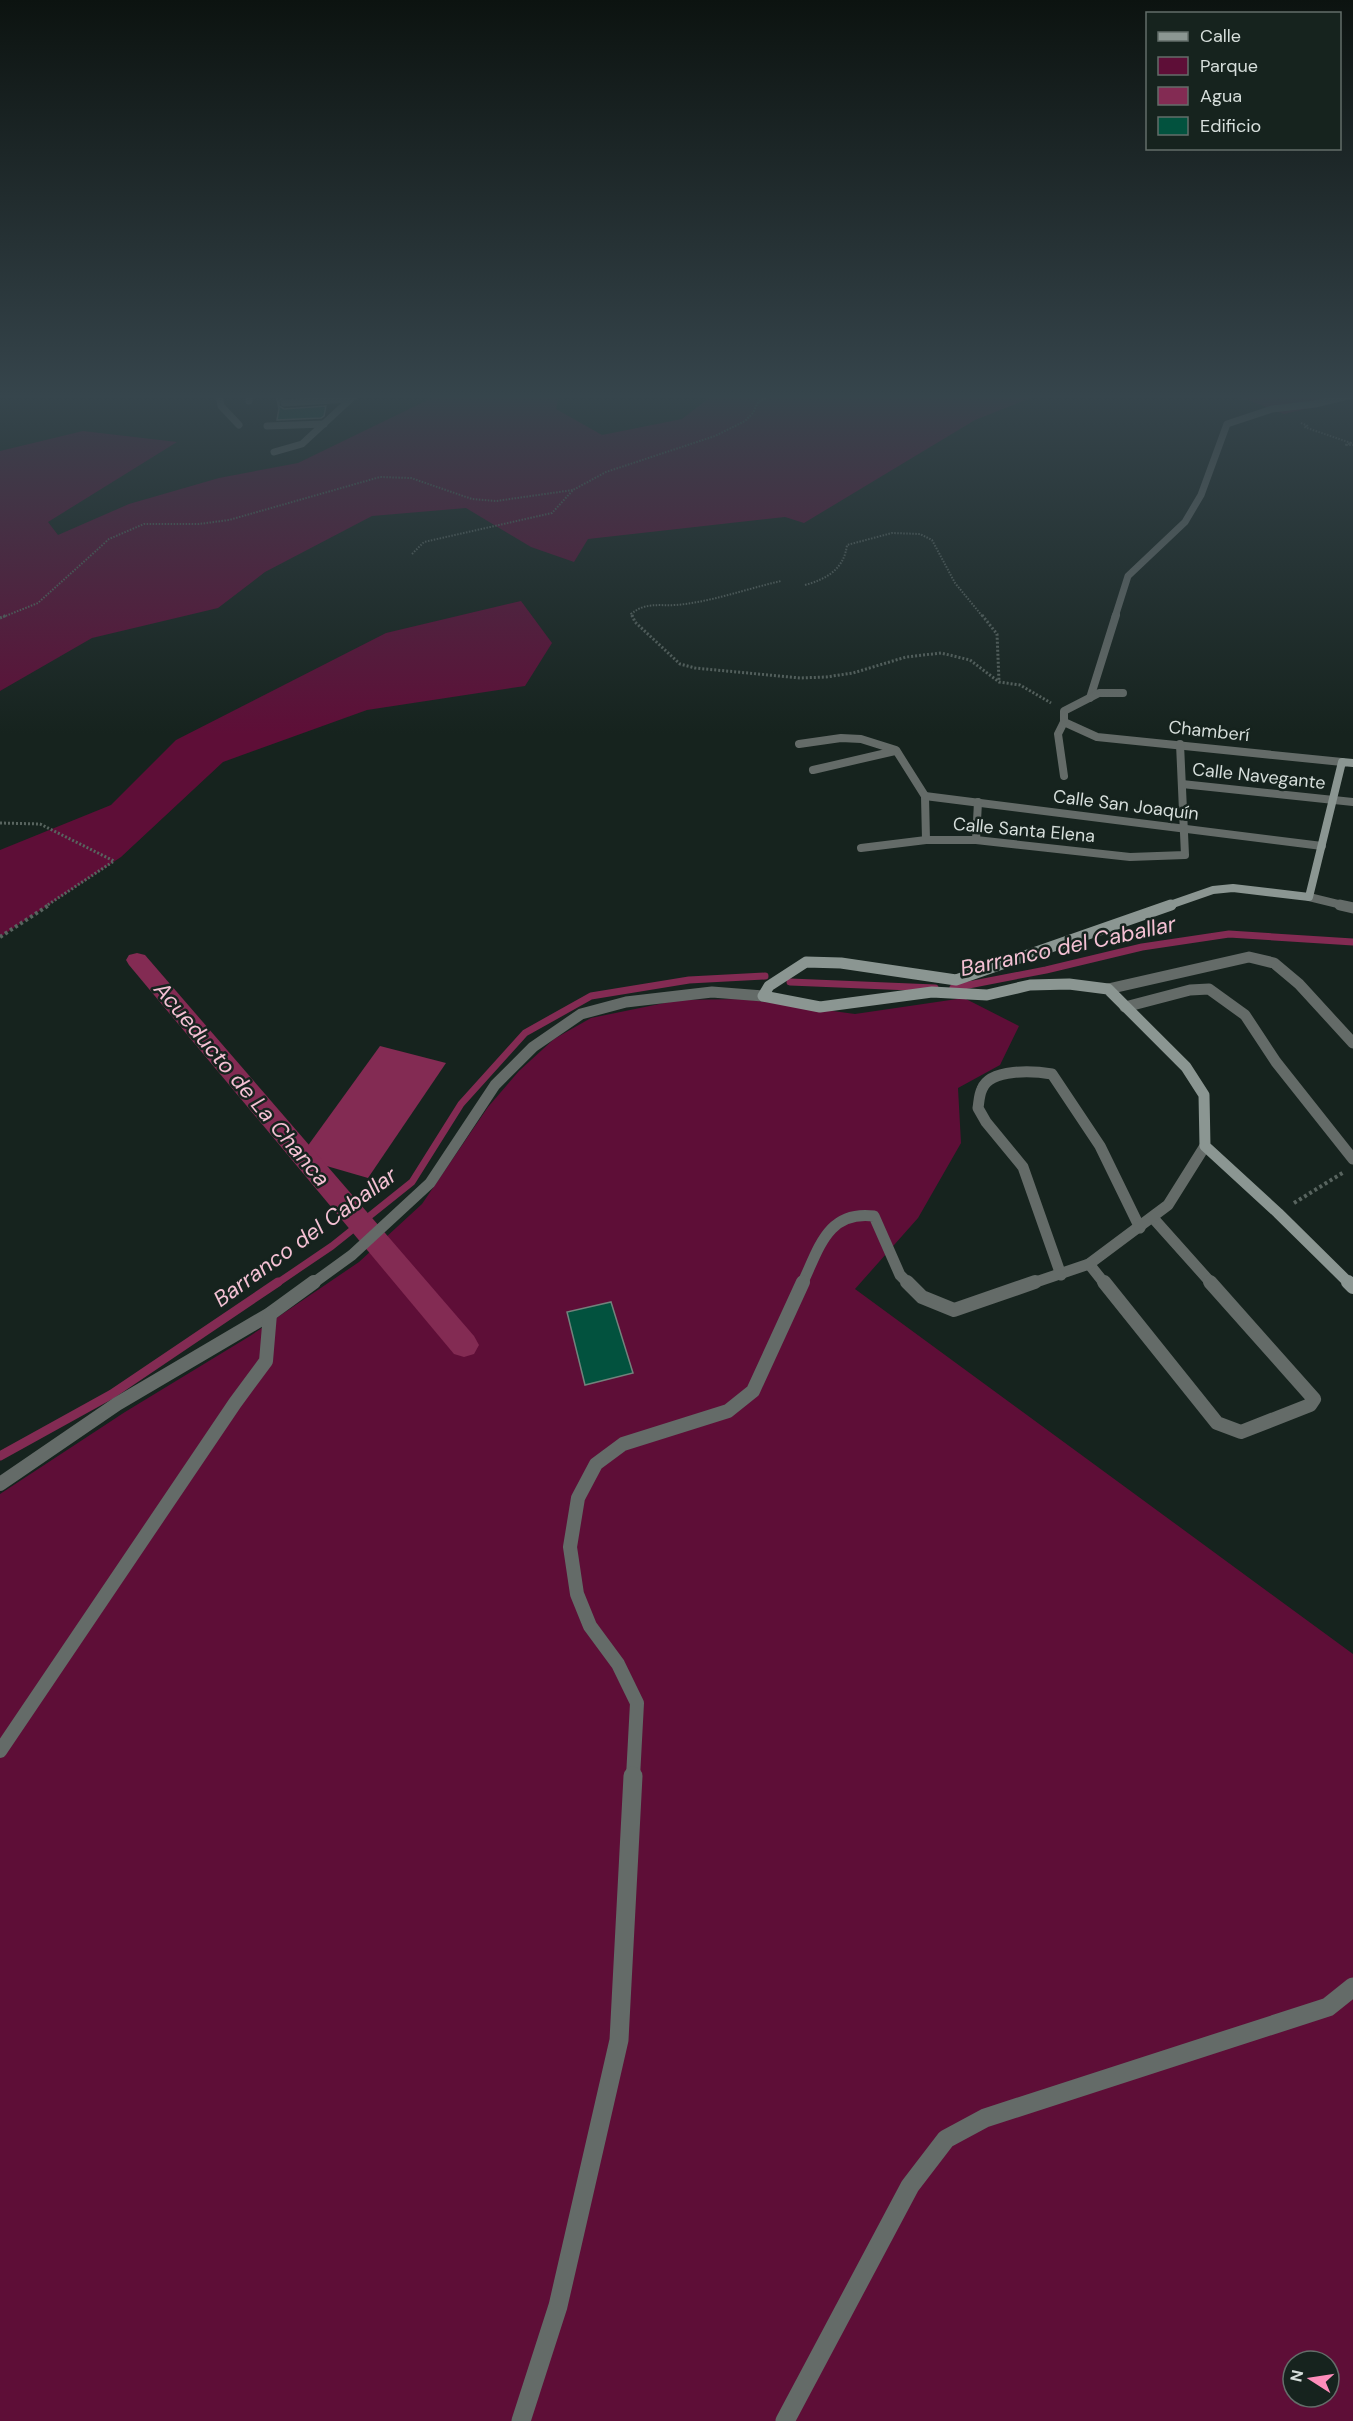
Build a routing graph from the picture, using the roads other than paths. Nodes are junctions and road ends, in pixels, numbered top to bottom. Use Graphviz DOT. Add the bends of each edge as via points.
graph roads {
  1 [pos="1193,508"];
  2 [pos="1123,693"];
  3 [pos="1090,698"];
  4 [pos="1064,722"];
  5 [pos="799,744"];
  6 [pos="1180,744"];
  7 [pos="896,750"];
  8 [pos="1342,762"];
  9 [pos="1353,763"];
  10 [pos="813,770"];
  11 [pos="1064,776"];
  12 [pos="1182,784"];
  13 [pos="925,796"];
  14 [pos="1333,801"];
  15 [pos="978,802"];
  16 [pos="1353,802"];
  17 [pos="1184,829"];
  18 [pos="926,840"];
  19 [pos="976,840"];
  20 [pos="1322,846"];
  21 [pos="861,848"];
  22 [pos="1310,897"];
  23 [pos="1353,908"];
  24 [pos="1108,989"];
  25 [pos="766,991"];
  26 [pos="1125,1007"];
  27 [pos="1353,1043"];
  28 [pos="1204,1146"];
  29 [pos="1353,1159"];
  30 [pos="1153,1218"];
  31 [pos="1140,1228"];
  32 [pos="1089,1264"];
  33 [pos="1061,1275"];
  34 [pos="1353,1287"];
  35 [pos="270,1314"];
  36 [pos="0,1484"];
  37 [pos="0,1751"];
  38 [pos="1353,1987"];
  39 [pos="520,2421"];
  40 [pos="785,2421"];
  1 -- 3 [label="street" via="1185,522 1128,576"];
  2 -- 3 [label="street" via="1099,693"];
  3 -- 4 [label="street" via="1064,711"];
  4 -- 6 [label="street, Chamberí" via="1097,737"];
  4 -- 11 [label="street" via="1058,734"];
  5 -- 7 [label="street" via="861,738"];
  6 -- 8 [label="street, Chamberí"];
  6 -- 12 [label="street"];
  7 -- 10 [label="street"];
  7 -- 13 [label="street"];
  8 -- 9 [label="street, Chamberí"];
  8 -- 14 [label="street"];
  12 -- 14 [label="street, Calle Navegante"];
  12 -- 17 [label="street"];
  13 -- 15 [label="street, Calle San Joaquín"];
  13 -- 18 [label="street"];
  14 -- 16 [label="street, Calle Navegante"];
  14 -- 20 [label="street"];
  15 -- 17 [label="street, Calle San Joaquín"];
  15 -- 19 [label="street"];
  17 -- 19 [label="street, Calle Santa Elena" via="1185,855 1130,857"];
  17 -- 20 [label="street, Calle San Joaquín"];
  18 -- 19 [label="street, Calle Santa Elena"];
  18 -- 21 [label="street, Calle Santa Elena"];
  20 -- 22 [label="street"];
  22 -- 23 [label="street"];
  22 -- 25 [label="street" via="1233,888 1213,890 956,980 841,963 806,962"];
  24 -- 25 [label="street" via="1030,985 987,994 932,992 820,1006"];
  24 -- 26 [label="street"];
  24 -- 27 [label="street" via="1249,957 1274,963 1299,984"];
  25 -- 35 [label="street" via="712,992 626,1002 581,1014 533,1047 495,1085 430,1183 352,1255"];
  26 -- 28 [label="street" via="1186,1067 1204,1095"];
  26 -- 29 [label="street" via="1190,990 1209,989 1245,1015 1276,1062"];
  28 -- 30 [label="street" via="1168,1205"];
  28 -- 34 [label="street"];
  30 -- 31 [label="street"];
  30 -- 32 [label="street" via="1314,1399 1310,1405 1241,1432 1217,1423"];
  31 -- 32 [label="street"];
  31 -- 33 [label="street" via="1100,1146 1052,1074 1027,1070 994,1077 982,1088 978,1108 1023,1167"];
  32 -- 33 [label="street"];
  33 -- 39 [label="street" via="954,1310 922,1297 900,1275 874,1216 843,1218 826,1233 753,1391 728,1411 623,1444 596,1464 578,1498 570,1547 577,1594 590,1626 618,1664 637,1703 619,2040 558,2306"];
  35 -- 36 [label="street" via="117,1404"];
  35 -- 37 [label="street" via="266,1361"];
  38 -- 40 [label="street" via="1328,2007 985,2118 946,2139 910,2186"];
}
